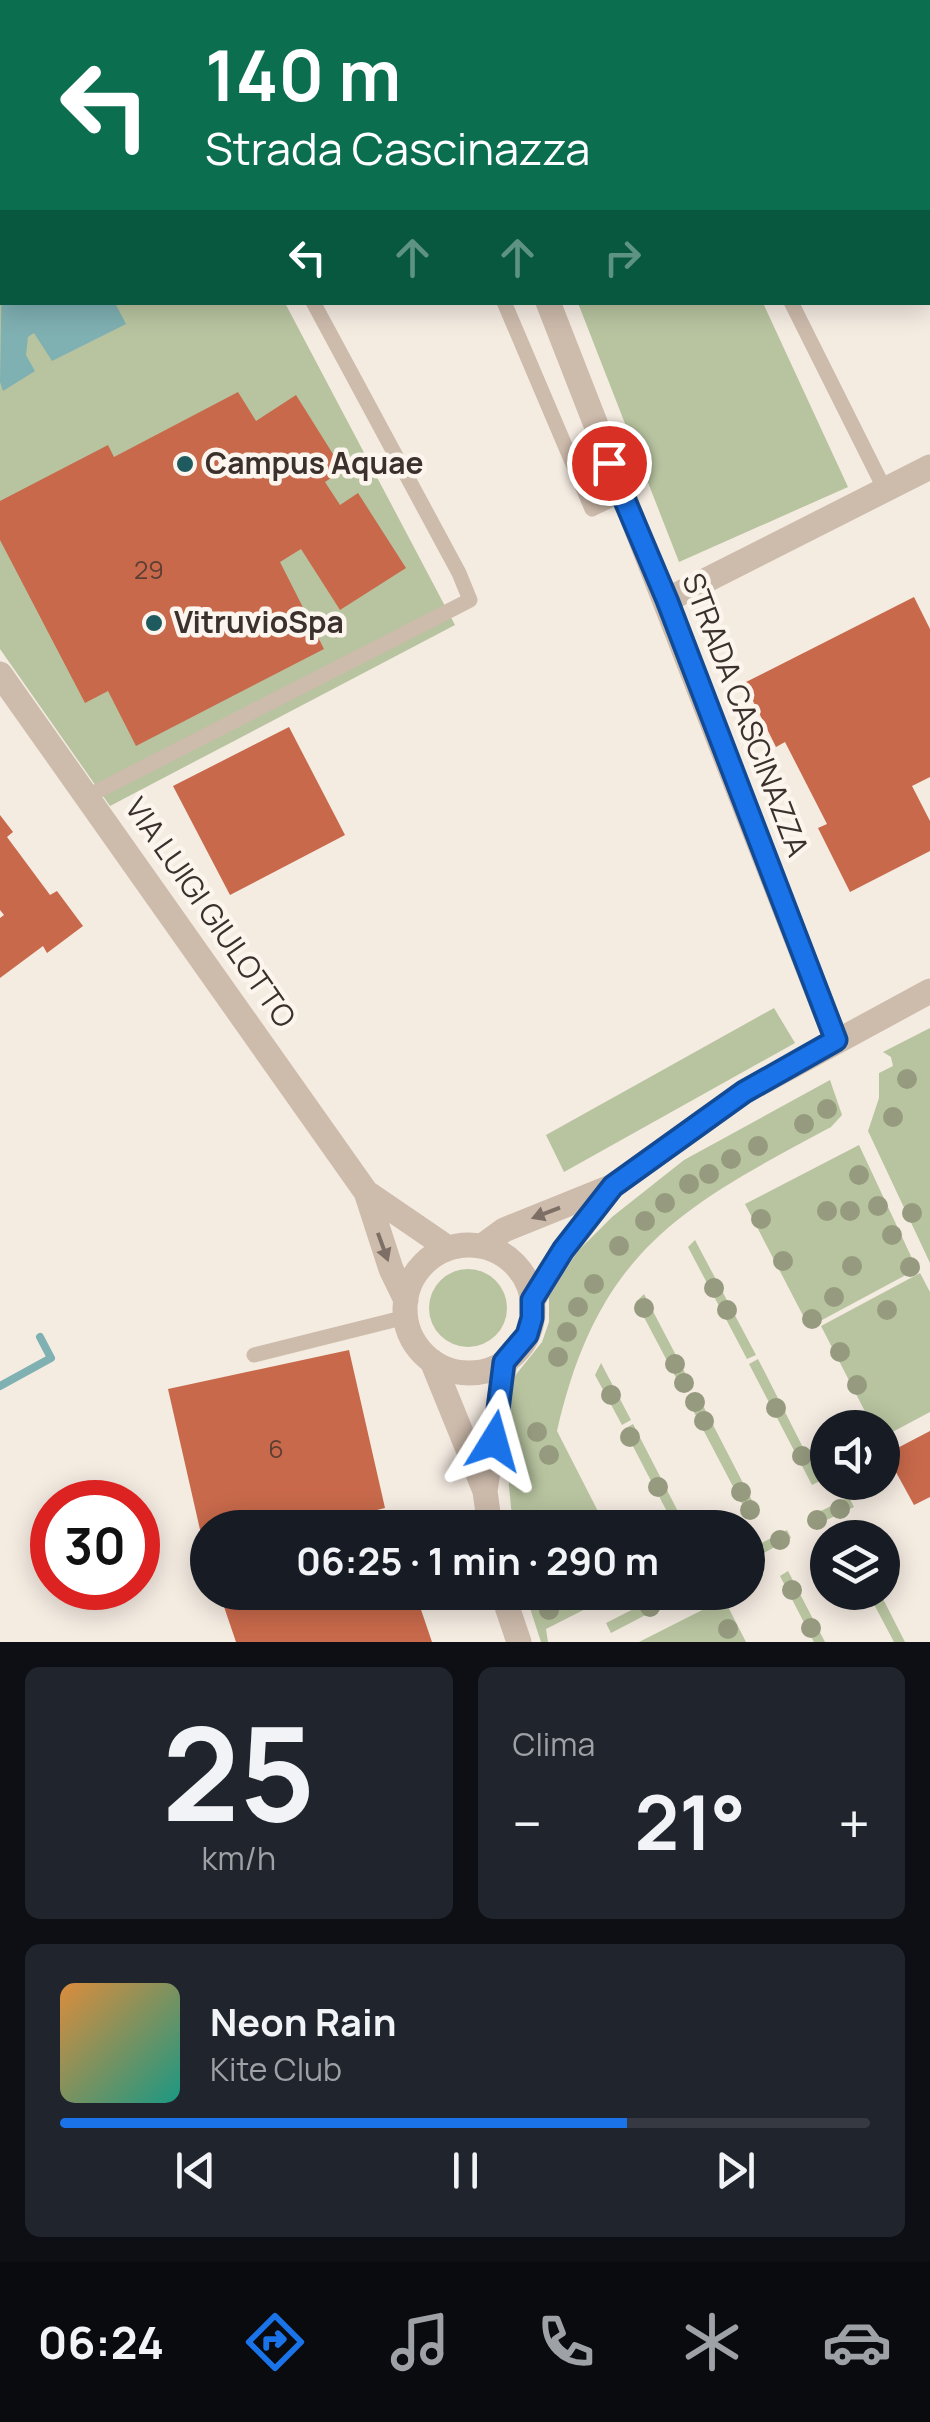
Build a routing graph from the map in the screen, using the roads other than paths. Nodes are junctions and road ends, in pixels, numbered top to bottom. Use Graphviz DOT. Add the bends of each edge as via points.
graph roads {
  1 [pos="315,305"];
  2 [pos="505,305"];
  3 [pos="549,305"];
  4 [pos="792,305"];
  5 [pos="930,467"];
  6 [pos="885,490"];
  7 [pos="621,495"];
  8 [pos="667,600"];
  9 [pos="0,674"];
  10 [pos="88,796"];
  11 [pos="930,991"];
  12 [pos="836,1040"];
  13 [pos="613,1186"];
  14 [pos="366,1192"];
  15 [pos="482,1246"];
  16 [pos="448,1248"];
  17 [pos="532,1300"];
  18 [pos="406,1308"];
  19 [pos="254,1355"];
  20 [pos="432,1361"];
  21 [pos="504,1362"];
  22 [pos="484,1492"];
  23 [pos="487,1510"];
  24 [pos="508,1610"];
  25 [pos="519,1642"];
  1 -- 10 [label="lane" via="470,600"];
  2 -- 7 [label="lane" via="592,509"];
  3 -- 7 [label="street, STRADA CASCINAZZA"];
  4 -- 6 [label="lane"];
  5 -- 6 [label="street"];
  6 -- 8 [label="street"];
  7 -- 8 [label="street, STRADA CASCINAZZA"];
  8 -- 12 [label="street, STRADA CASCINAZZA"];
  9 -- 10 [label="street, VIA LUIGI GIULOTTO"];
  10 -- 14 [label="street, VIA LUIGI GIULOTTO"];
  11 -- 12 [label="street"];
  12 -- 13 [label="street" via="744,1092"];
  13 -- 15 [label="street, one-way" via="504,1230"];
  13 -- 17 [label="street"];
  14 -- 16 [label="street, VIA LUIGI GIULOTTO"];
  14 -- 18 [label="street, VIA LUIGI GIULOTTO, one-way"];
  15 -- 16 [label="street"];
  15 -- 17 [label="street" via="516,1265"];
  16 -- 18 [label="street" via="420,1268"];
  17 -- 21 [label="street" via="527,1335"];
  18 -- 19 [label="lane"];
  18 -- 20 [label="street" via="410,1334"];
  20 -- 21 [label="street" via="468,1373"];
  20 -- 22 [label="street"];
  21 -- 22 [label="street"];
  22 -- 23 [label="street"];
  24 -- 25 [label="street"];
}
